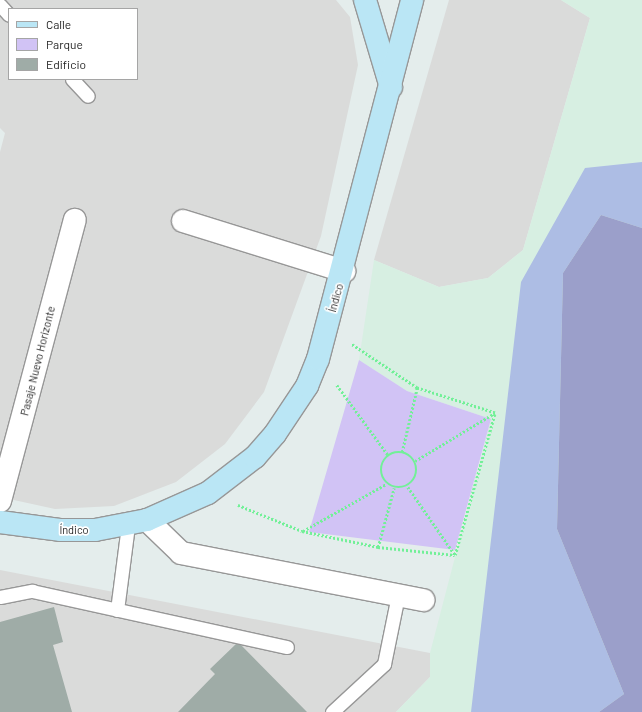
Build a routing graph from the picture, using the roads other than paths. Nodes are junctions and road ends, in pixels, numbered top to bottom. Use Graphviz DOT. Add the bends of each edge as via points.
graph roads {
  1 [pos="365,0"];
  2 [pos="412,0"];
  3 [pos="0,5"];
  4 [pos="8,14"];
  5 [pos="73,80"];
  6 [pos="391,88"];
  7 [pos="88,96"];
  8 [pos="75,220"];
  9 [pos="183,221"];
  10 [pos="344,271"];
  11 [pos="0,501"];
  12 [pos="0,522"];
  13 [pos="138,523"];
  14 [pos="398,595"];
  15 [pos="0,597"];
  16 [pos="423,600"];
  17 [pos="117,610"];
  18 [pos="287,647"];
  19 [pos="332,712"];
  1 -- 6 [label="street"];
  2 -- 6 [label="street, Índico"];
  3 -- 4 [label="lane"];
  5 -- 7 [label="lane"];
  6 -- 10 [label="street, Índico"];
  8 -- 11 [label="street, Pasaje Nuevo Horizonte"];
  9 -- 10 [label="street"];
  10 -- 13 [label="street, Índico" via="318,359 307,386 275,434 255,457 208,493"];
  12 -- 13 [label="street, Índico" via="60,530"];
  13 -- 14 [label="street" via="181,553"];
  13 -- 17 [label="lane"];
  14 -- 16 [label="street"];
  14 -- 19 [label="lane" via="384,664"];
  15 -- 17 [label="lane" via="32,591"];
  17 -- 18 [label="lane"];
}
